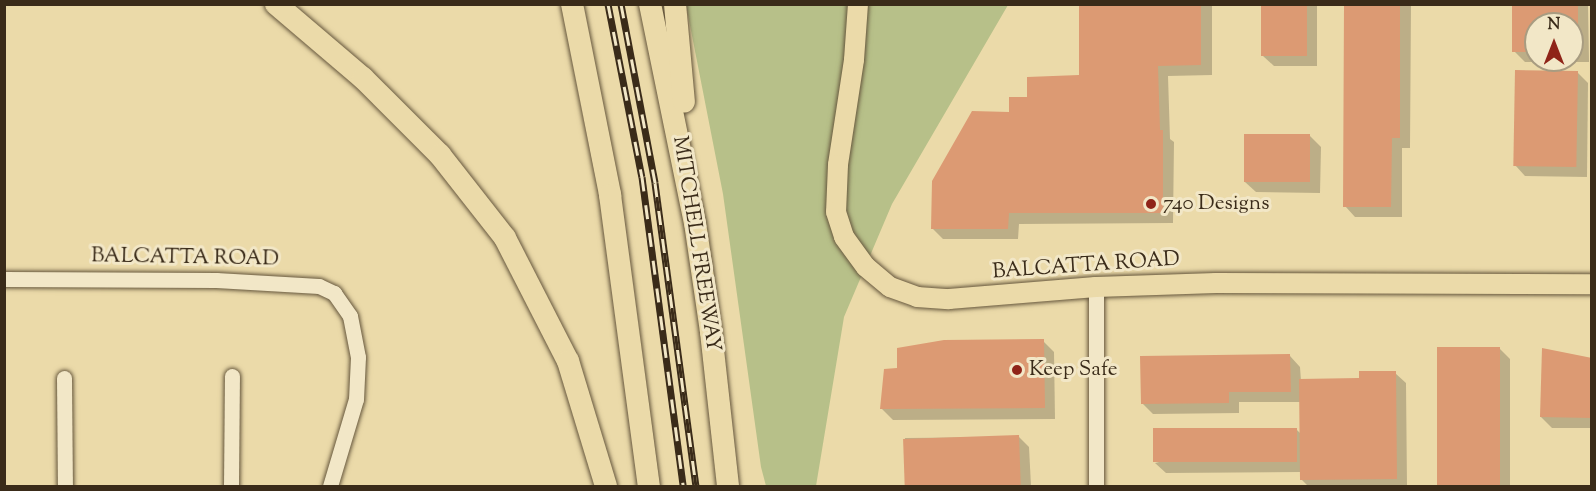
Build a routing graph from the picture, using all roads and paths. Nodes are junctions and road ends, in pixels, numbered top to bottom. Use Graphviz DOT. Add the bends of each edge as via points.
graph roads {
  1 [pos="276,4"];
  2 [pos="572,4"];
  3 [pos="650,4"];
  4 [pos="675,4"];
  5 [pos="858,4"];
  6 [pos="695,223"];
  7 [pos="4,279"];
  8 [pos="1592,284"];
  9 [pos="1096,287"];
  10 [pos="232,376"];
  11 [pos="64,378"];
  12 [pos="65,486"];
  13 [pos="231,486"];
  14 [pos="330,486"];
  15 [pos="606,486"];
  16 [pos="649,486"];
  17 [pos="728,486"];
  18 [pos="1096,486"];
  1 -- 15 [label="highway" via="363,78 440,155 506,238 568,361"];
  2 -- 16 [label="highway" via="610,195"];
  3 -- 6 [label="highway, MITCHELL FREEWAY"];
  4 -- 6 [label="highway"];
  5 -- 9 [label="main road, BALCATTA ROAD" via="835,195 844,237 866,267 890,287 916,297 949,299"];
  6 -- 17 [label="highway, MITCHELL FREEWAY"];
  7 -- 14 [label="street, BALCATTA ROAD" via="216,280 319,286 338,296 350,315 358,357 356,399"];
  8 -- 9 [label="main road, BALCATTA ROAD" via="1216,283"];
  9 -- 18 [label="street"];
  10 -- 13 [label="street"];
  11 -- 12 [label="street"];
}
